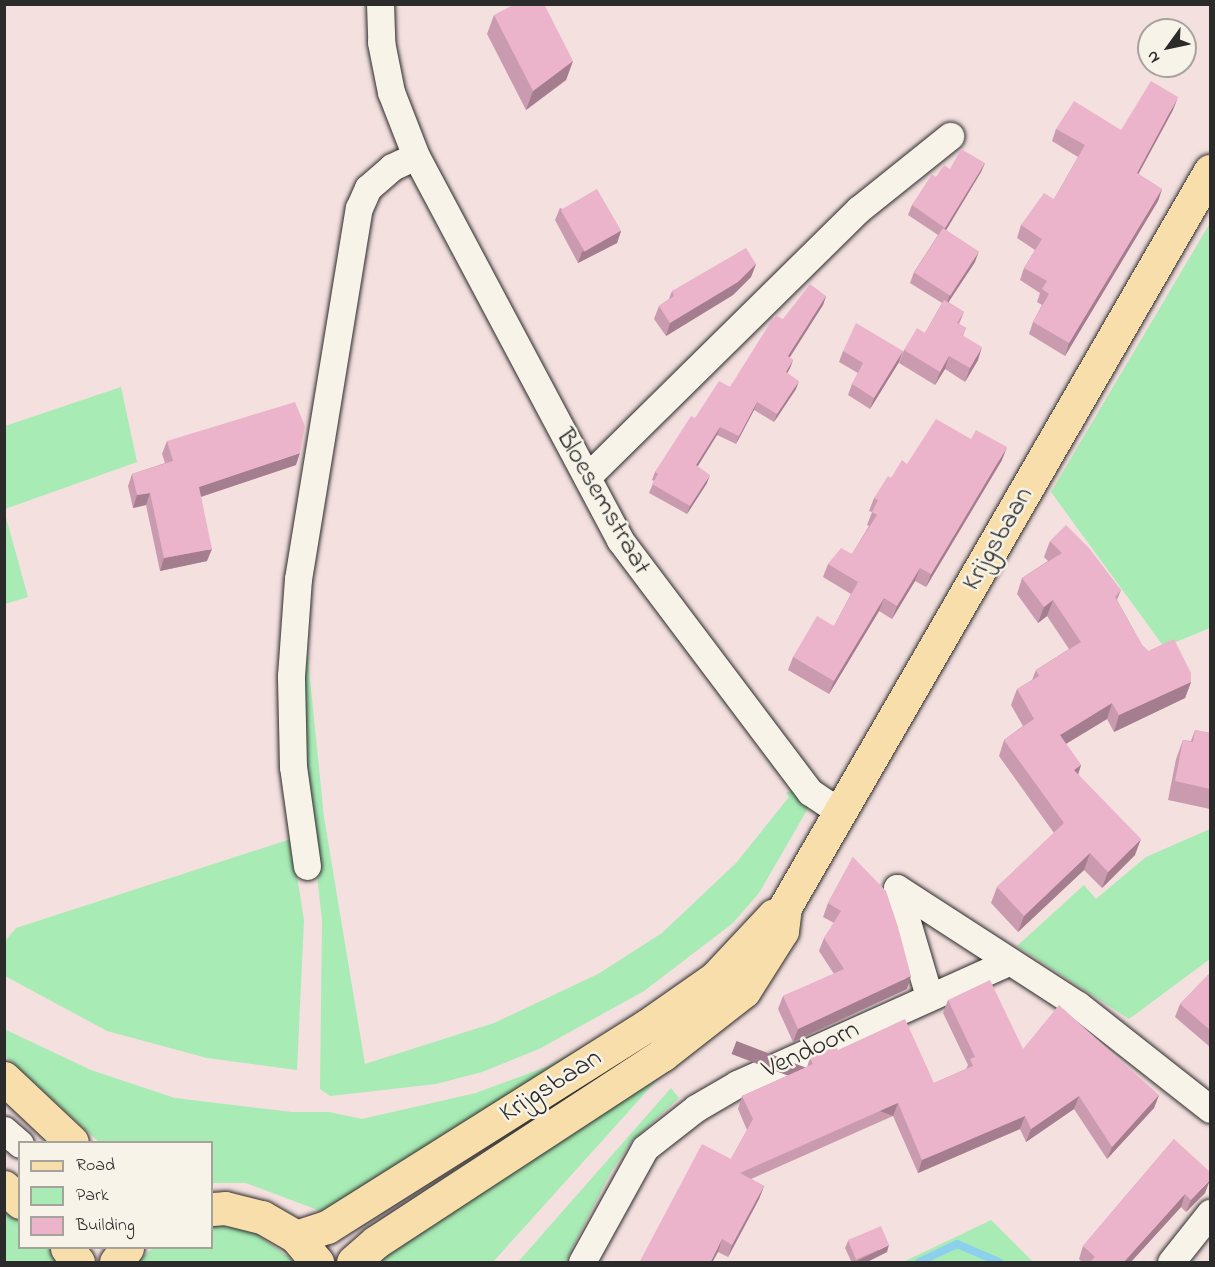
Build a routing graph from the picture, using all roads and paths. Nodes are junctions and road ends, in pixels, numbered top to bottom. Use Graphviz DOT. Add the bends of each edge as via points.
graph roads {
  1 [pos="380,4"];
  2 [pos="950,136"];
  3 [pos="416,156"];
  4 [pos="1210,171"];
  5 [pos="586,477"];
  6 [pos="840,812"];
  7 [pos="307,866"];
  8 [pos="785,907"];
  9 [pos="1010,962"];
  10 [pos="929,996"];
  11 [pos="4,1078"];
  12 [pos="1210,1109"];
  13 [pos="4,1130"];
  14 [pos="70,1141"];
  15 [pos="18,1142"];
  16 [pos="4,1187"];
  17 [pos="18,1200"];
  18 [pos="213,1209"];
  19 [pos="1210,1214"];
  20 [pos="296,1237"];
  21 [pos="68,1249"];
  22 [pos="126,1249"];
  23 [pos="78,1263"];
  24 [pos="116,1263"];
  25 [pos="317,1263"];
  26 [pos="353,1263"];
  27 [pos="582,1263"];
  28 [pos="1171,1263"];
  1 -- 3 [label="street, Bloesemstraat" via="381,42 391,92"];
  2 -- 5 [label="street" via="859,209"];
  3 -- 5 [label="street, Bloesemstraat"];
  3 -- 7 [label="street" via="392,166 368,188 359,208 300,567 291,676 293,766"];
  4 -- 6 [label="main road, Krijgsbaan"];
  5 -- 6 [label="street, Bloesemstraat" via="647,580 810,792"];
  6 -- 8 [label="main road, Krijgsbaan"];
  8 -- 20 [label="main road, Krijgsbaan" via="763,923 715,978 645,1027 327,1227"];
  8 -- 26 [label="main road, Krijgsbaan" via="782,931 744,991 721,1013 376,1242"];
  9 -- 10 [label="street, Vendoorn"];
  9 -- 10 [label="street" via="897,888"];
  9 -- 12 [label="street" via="1078,1005"];
  10 -- 27 [label="street, Vendoorn" via="737,1084 696,1108 645,1148"];
  11 -- 14 [label="main road"];
  13 -- 15 [label="street"];
  16 -- 17 [label="main road"];
  18 -- 20 [label="main road" via="262,1217"];
  19 -- 28 [label="street"];
  20 -- 25 [label="main road"];
  21 -- 23 [label="main road"];
  22 -- 24 [label="main road"];
}
